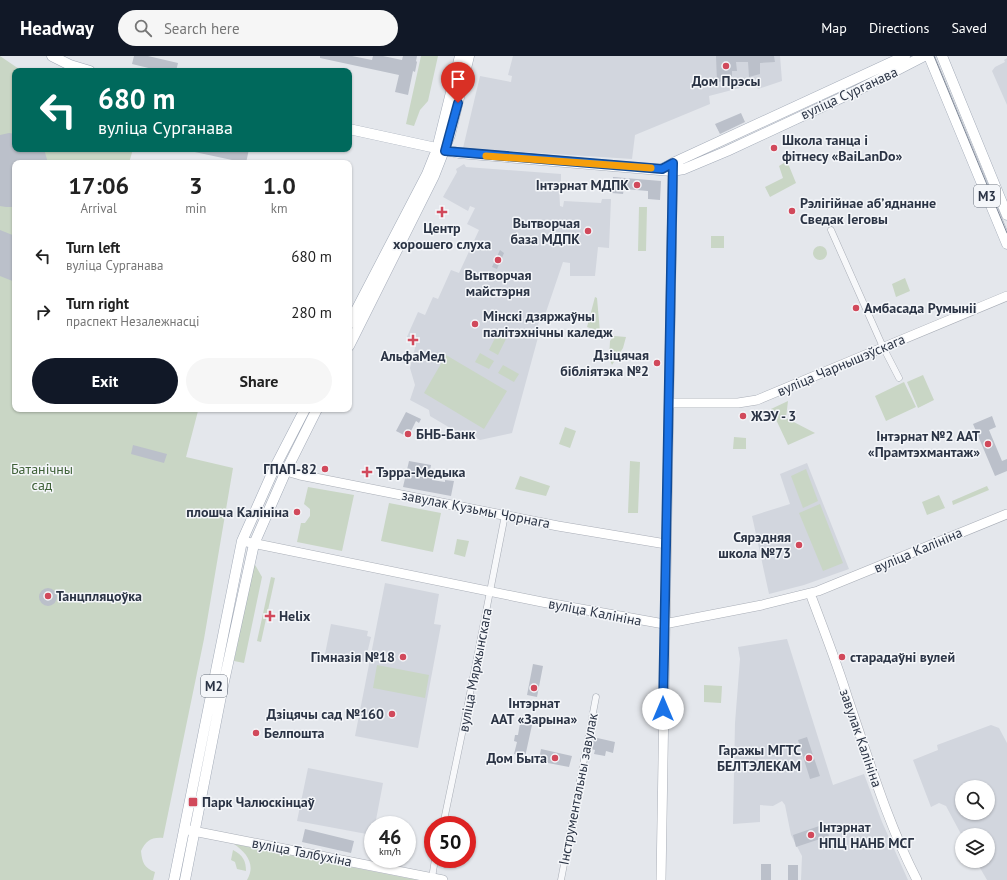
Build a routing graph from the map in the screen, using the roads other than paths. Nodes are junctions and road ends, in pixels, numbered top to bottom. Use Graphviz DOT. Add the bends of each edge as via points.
graph roads {
  1 [pos="52,56"];
  2 [pos="460,56"];
  3 [pos="469,56"];
  4 [pos="905,56"];
  5 [pos="924,56"];
  6 [pos="929,56"];
  7 [pos="942,56"];
  8 [pos="80,68"];
  9 [pos="352,130"];
  10 [pos="441,150"];
  11 [pos="669,168"];
  12 [pos="1007,214"];
  13 [pos="830,230"];
  14 [pos="1007,244"];
  15 [pos="1007,296"];
  16 [pos="352,318"];
  17 [pos="352,340"];
  18 [pos="883,347"];
  19 [pos="899,378"];
  20 [pos="669,403"];
  21 [pos="303,412"];
  22 [pos="316,412"];
  23 [pos="286,471"];
  24 [pos="1007,514"];
  25 [pos="505,515"];
  26 [pos="242,541"];
  27 [pos="254,544"];
  28 [pos="666,544"];
  29 [pos="490,591"];
  30 [pos="810,593"];
  31 [pos="664,624"];
  32 [pos="596,697"];
  33 [pos="445,816"];
  34 [pos="189,830"];
  35 [pos="434,868"];
  36 [pos="432,878"];
  37 [pos="174,880"];
  38 [pos="185,880"];
  39 [pos="443,880"];
  40 [pos="561,880"];
  41 [pos="661,880"];
  42 [pos="917,880"];
  1 -- 8 [label="main road"];
  2 -- 10 [label="main road"];
  3 -- 10 [label="main road" via="450,135"];
  4 -- 11 [label="main road, вуліца Сурганава"];
  5 -- 11 [label="main road, вуліца Сурганава" via="727,151 684,169"];
  6 -- 14 [label="main road, М3"];
  7 -- 12 [label="main road, М3"];
  9 -- 10 [label="main road, вуліца Сурганава"];
  10 -- 11 [label="main road, вуліца Сурганава"];
  10 -- 16 [label="main road"];
  10 -- 17 [label="main road" via="434,176"];
  11 -- 20 [label="main road"];
  13 -- 18 [label="street"];
  15 -- 18 [label="main road, вуліца Чарнышэўскага"];
  18 -- 19 [label="street"];
  18 -- 20 [label="main road, вуліца Чарнышэўскага" via="757,400 738,403"];
  20 -- 28 [label="main road"];
  21 -- 26 [label="main road, М2" via="274,469"];
  22 -- 23 [label="main road, М2"];
  23 -- 25 [label="main road, завулак Кузьмы Чорнага"];
  23 -- 27 [label="main road, М2"];
  24 -- 30 [label="main road, вуліца Калініна"];
  25 -- 28 [label="main road, завулак Кузьмы Чорнага"];
  25 -- 29 [label="street, вуліца Мяржынскага"];
  26 -- 27 [label="main road, вуліца Калініна"];
  26 -- 34 [label="main road, М2"];
  27 -- 29 [label="main road, вуліца Калініна"];
  27 -- 34 [label="main road, М2"];
  28 -- 31 [label="main road"];
  29 -- 31 [label="main road, вуліца Калініна"];
  29 -- 33 [label="street, вуліца Мяржынскага"];
  30 -- 31 [label="main road, вуліца Калініна"];
  30 -- 42 [label="main road, завулак Калініна" via="891,823"];
  31 -- 41 [label="main road"];
  32 -- 40 [label="street, Інструментальны завулак"];
  34 -- 36 [label="main road, вуліца Талбухіна"];
  34 -- 37 [label="main road, М2"];
  34 -- 38 [label="main road, М2"];
  35 -- 36 [label="street"];
  36 -- 39 [label="main road, вуліца Талбухіна"];
}
